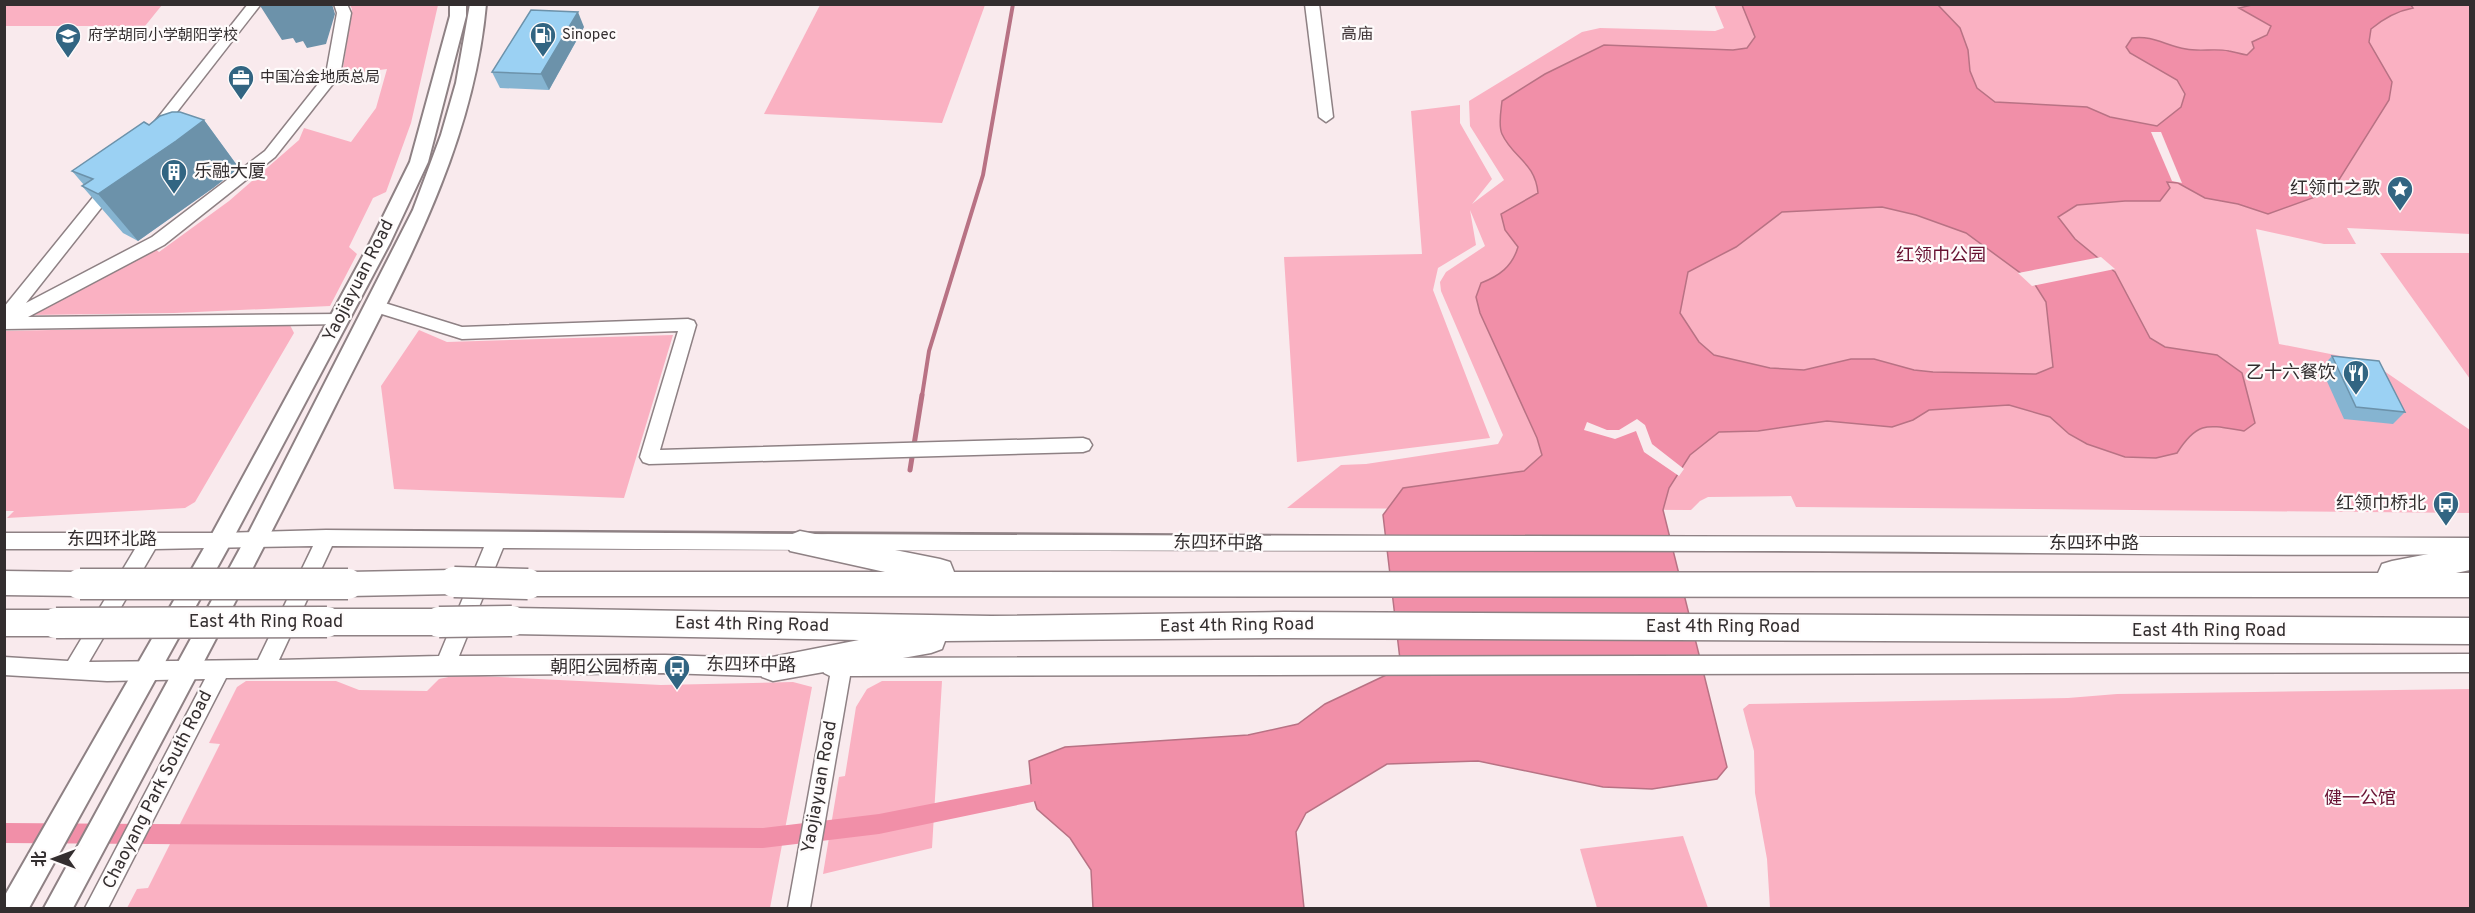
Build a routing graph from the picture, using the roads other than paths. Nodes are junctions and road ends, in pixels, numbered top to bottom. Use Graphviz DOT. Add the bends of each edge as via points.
graph roads {
  1 [pos="255,4"];
  2 [pos="340,4"];
  3 [pos="458,4"];
  4 [pos="478,4"];
  5 [pos="1312,4"];
  6 [pos="1326,117"];
  7 [pos="145,143"];
  8 [pos="123,171"];
  9 [pos="375,306"];
  10 [pos="340,320"];
  11 [pos="4,321"];
  12 [pos="1083,445"];
  13 [pos="326,538"];
  14 [pos="150,540"];
  15 [pos="497,540"];
  16 [pos="4,541"];
  17 [pos="220,541"];
  18 [pos="256,541"];
  19 [pos="800,543"];
  20 [pos="2470,546"];
  21 [pos="2470,558"];
  22 [pos="997,583"];
  23 [pos="4,584"];
  24 [pos="2330,585"];
  25 [pos="2470,585"];
  26 [pos="4,623"];
  27 [pos="991,629"];
  28 [pos="2470,631"];
  29 [pos="2359,632"];
  30 [pos="2470,648"];
  31 [pos="2470,663"];
  32 [pos="445,665"];
  33 [pos="4,666"];
  34 [pos="842,666"];
  35 [pos="773,668"];
  36 [pos="264,669"];
  37 [pos="220,670"];
  38 [pos="73,671"];
  39 [pos="147,672"];
  40 [pos="186,672"];
  41 [pos="20,898"];
  42 [pos="64,898"];
  43 [pos="800,902"];
  44 [pos="96,909"];
  1 -- 7 [label="street"];
  2 -- 11 [label="street" via="344,13 333,75 270,154 158,241"];
  3 -- 10 [label="main road, Yaojiayuan Road" via="419,162"];
  4 -- 9 [label="main road, Yaojiayuan Road" via="477,29 442,160 423,210"];
  5 -- 6 [label="street"];
  8 -- 11 [label="street"];
  9 -- 12 [label="street" via="462,333 687,325 649,457"];
  9 -- 18 [label="main road, Yaojiayuan Road"];
  10 -- 11 [label="street"];
  10 -- 17 [label="main road, Yaojiayuan Road"];
  13 -- 15 [label="street, 东四环中路"];
  13 -- 18 [label="street, 东四环中路"];
  13 -- 36 [label="street"];
  14 -- 16 [label="street, 东四环北路"];
  14 -- 17 [label="street, 东四环北路"];
  14 -- 38 [label="street"];
  15 -- 19 [label="street, 东四环中路"];
  15 -- 32 [label="street"];
  17 -- 18 [label="street, 东四环北路"];
  17 -- 39 [label="main road, Yaojiayuan Road"];
  18 -- 40 [label="main road, Yaojiayuan Road"];
  19 -- 20 [label="street, 东四环中路"];
  19 -- 22 [label="highway"];
  21 -- 24 [label="highway"];
  22 -- 23 [label="highway, bridge"];
  22 -- 24 [label="highway"];
  24 -- 25 [label="highway"];
  26 -- 27 [label="highway, East 4th Ring Road, bridge" via="512,621"];
  27 -- 29 [label="highway, East 4th Ring Road" via="1284,625"];
  27 -- 35 [label="highway"];
  28 -- 29 [label="highway, East 4th Ring Road"];
  29 -- 30 [label="highway"];
  31 -- 34 [label="street, 东四环中路"];
  32 -- 35 [label="street, 东四环中路" via="665,664"];
  32 -- 36 [label="street, 东四环中路"];
  33 -- 38 [label="street"];
  34 -- 35 [label="street, 东四环中路"];
  34 -- 43 [label="street, Yaojiayuan Road"];
  36 -- 37 [label="street, 东四环中路"];
  37 -- 40 [label="street, 东四环中路"];
  37 -- 44 [label="street, Chaoyang Park South Road"];
  38 -- 39 [label="street"];
  39 -- 40 [label="street, 东四环中路"];
  39 -- 41 [label="main road, Yaojiayuan Road"];
  40 -- 42 [label="main road, Yaojiayuan Road"];
}
